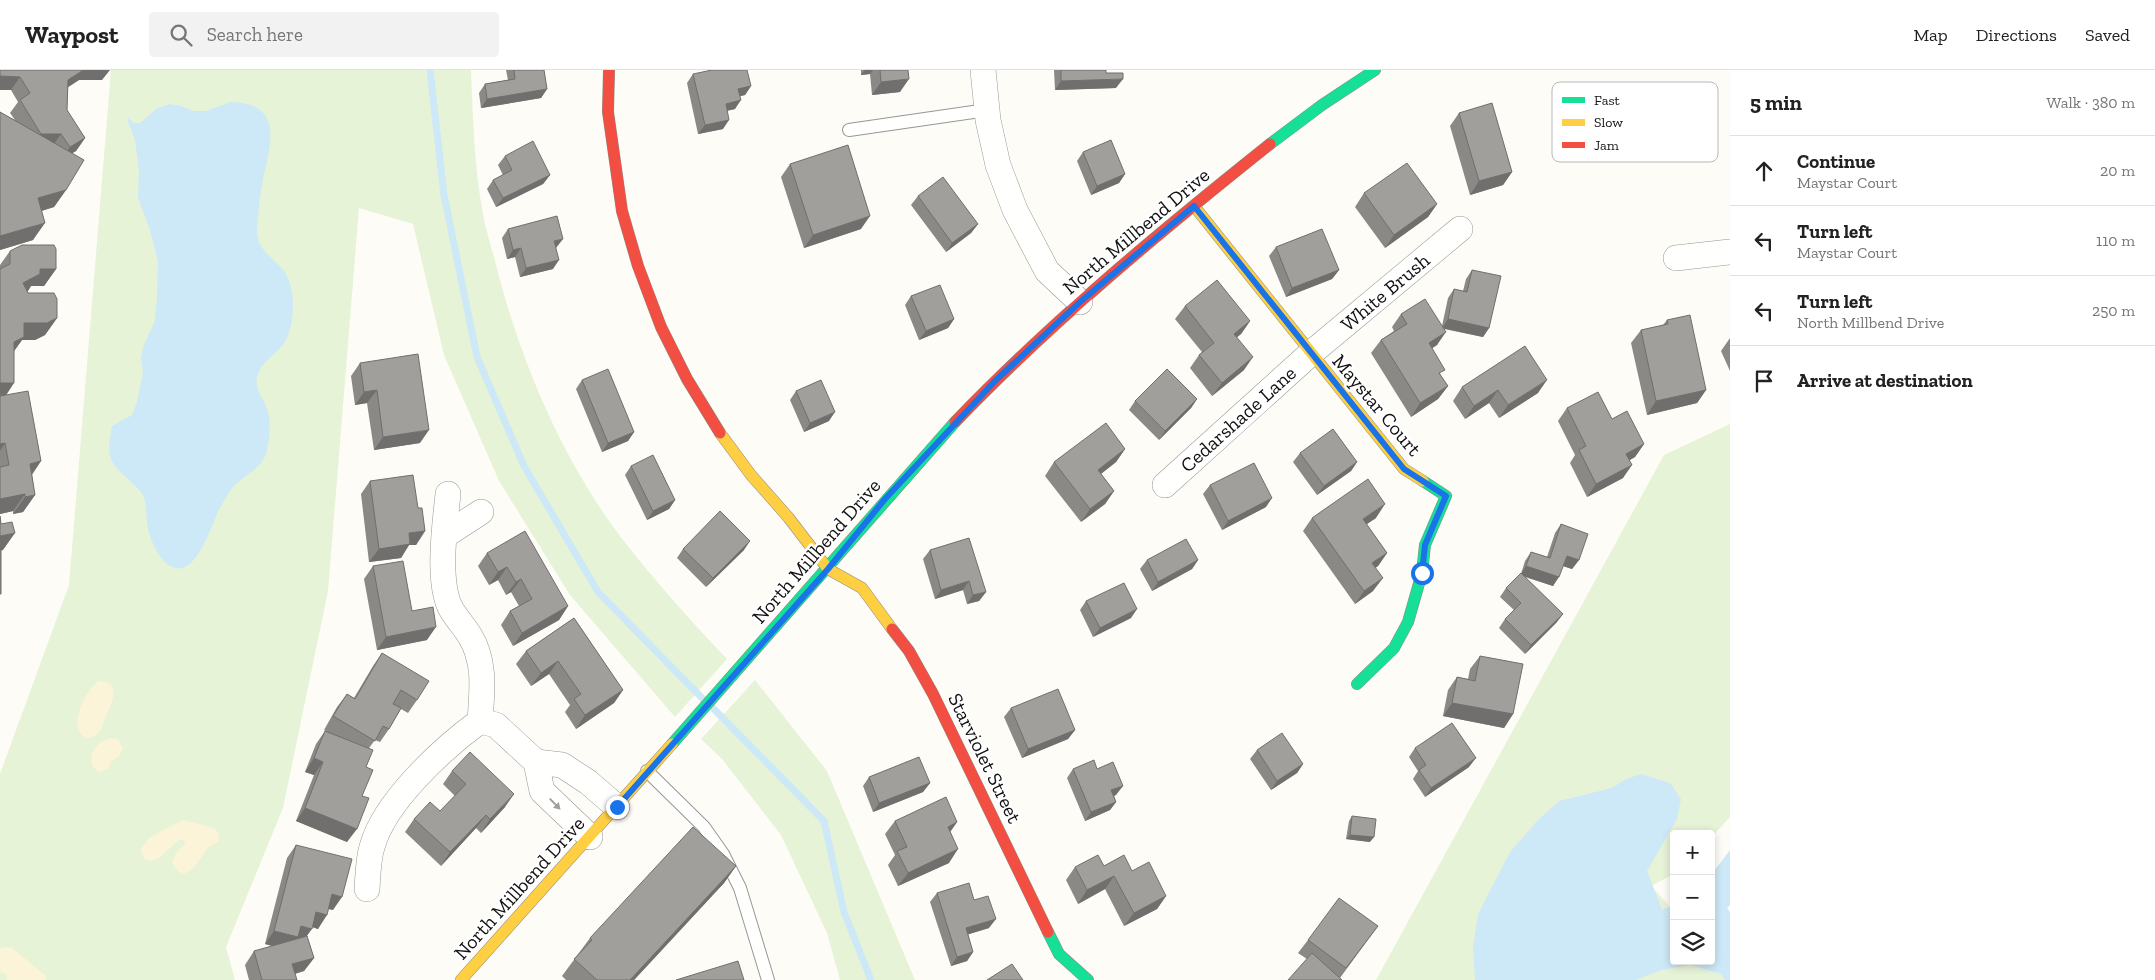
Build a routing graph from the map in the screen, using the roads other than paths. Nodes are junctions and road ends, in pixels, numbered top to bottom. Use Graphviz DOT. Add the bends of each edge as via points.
graph roads {
  1 [pos="609,70"];
  2 [pos="983,70"];
  3 [pos="1375,70"];
  4 [pos="987,110"];
  5 [pos="849,130"];
  6 [pos="1194,206"];
  7 [pos="1460,229"];
  8 [pos="1730,252"];
  9 [pos="1676,258"];
  10 [pos="1080,302"];
  11 [pos="1310,354"];
  12 [pos="1165,485"];
  13 [pos="448,494"];
  14 [pos="481,512"];
  15 [pos="444,536"];
  16 [pos="828,569"];
  17 [pos="1357,684"];
  18 [pos="480,721"];
  19 [pos="536,762"];
  20 [pos="647,771"];
  21 [pos="617,807"];
  22 [pos="590,837"];
  23 [pos="367,889"];
  24 [pos="461,980"];
  25 [pos="768,980"];
  26 [pos="1088,980"];
  1 -- 16 [label="street" via="608,112 622,212 662,328 687,380 716,426 751,475"];
  2 -- 4 [label="street"];
  3 -- 6 [label="street, North Millbend Drive" via="1284,133"];
  4 -- 5 [label="lane"];
  4 -- 10 [label="street" via="998,165 1015,210 1047,270"];
  6 -- 10 [label="street, North Millbend Drive"];
  6 -- 11 [label="street, Maystar Court"];
  7 -- 11 [label="street, White Brush"];
  8 -- 9 [label="street"];
  10 -- 16 [label="street, North Millbend Drive" via="976,402 885,499"];
  11 -- 12 [label="street, Cedarshade Lane"];
  11 -- 17 [label="street, Maystar Court" via="1404,469 1446,496 1425,545 1422,573 1408,622 1394,648"];
  13 -- 15 [label="street"];
  14 -- 15 [label="street"];
  15 -- 18 [label="street" via="443,575 450,607 471,637 482,668"];
  16 -- 20 [label="street, North Millbend Drive"];
  16 -- 26 [label="street, Starviolet Street" via="862,588 910,651 1059,954"];
  18 -- 19 [label="street" via="496,725"];
  18 -- 23 [label="street" via="459,737 398,798 381,824 371,848"];
  19 -- 21 [label="street" via="562,765"];
  19 -- 22 [label="street, one-way" via="542,791"];
  20 -- 21 [label="street, North Millbend Drive"];
  20 -- 25 [label="lane" via="704,827 723,854 740,888"];
  21 -- 22 [label="street, North Millbend Drive"];
  22 -- 24 [label="street, North Millbend Drive"];
}
